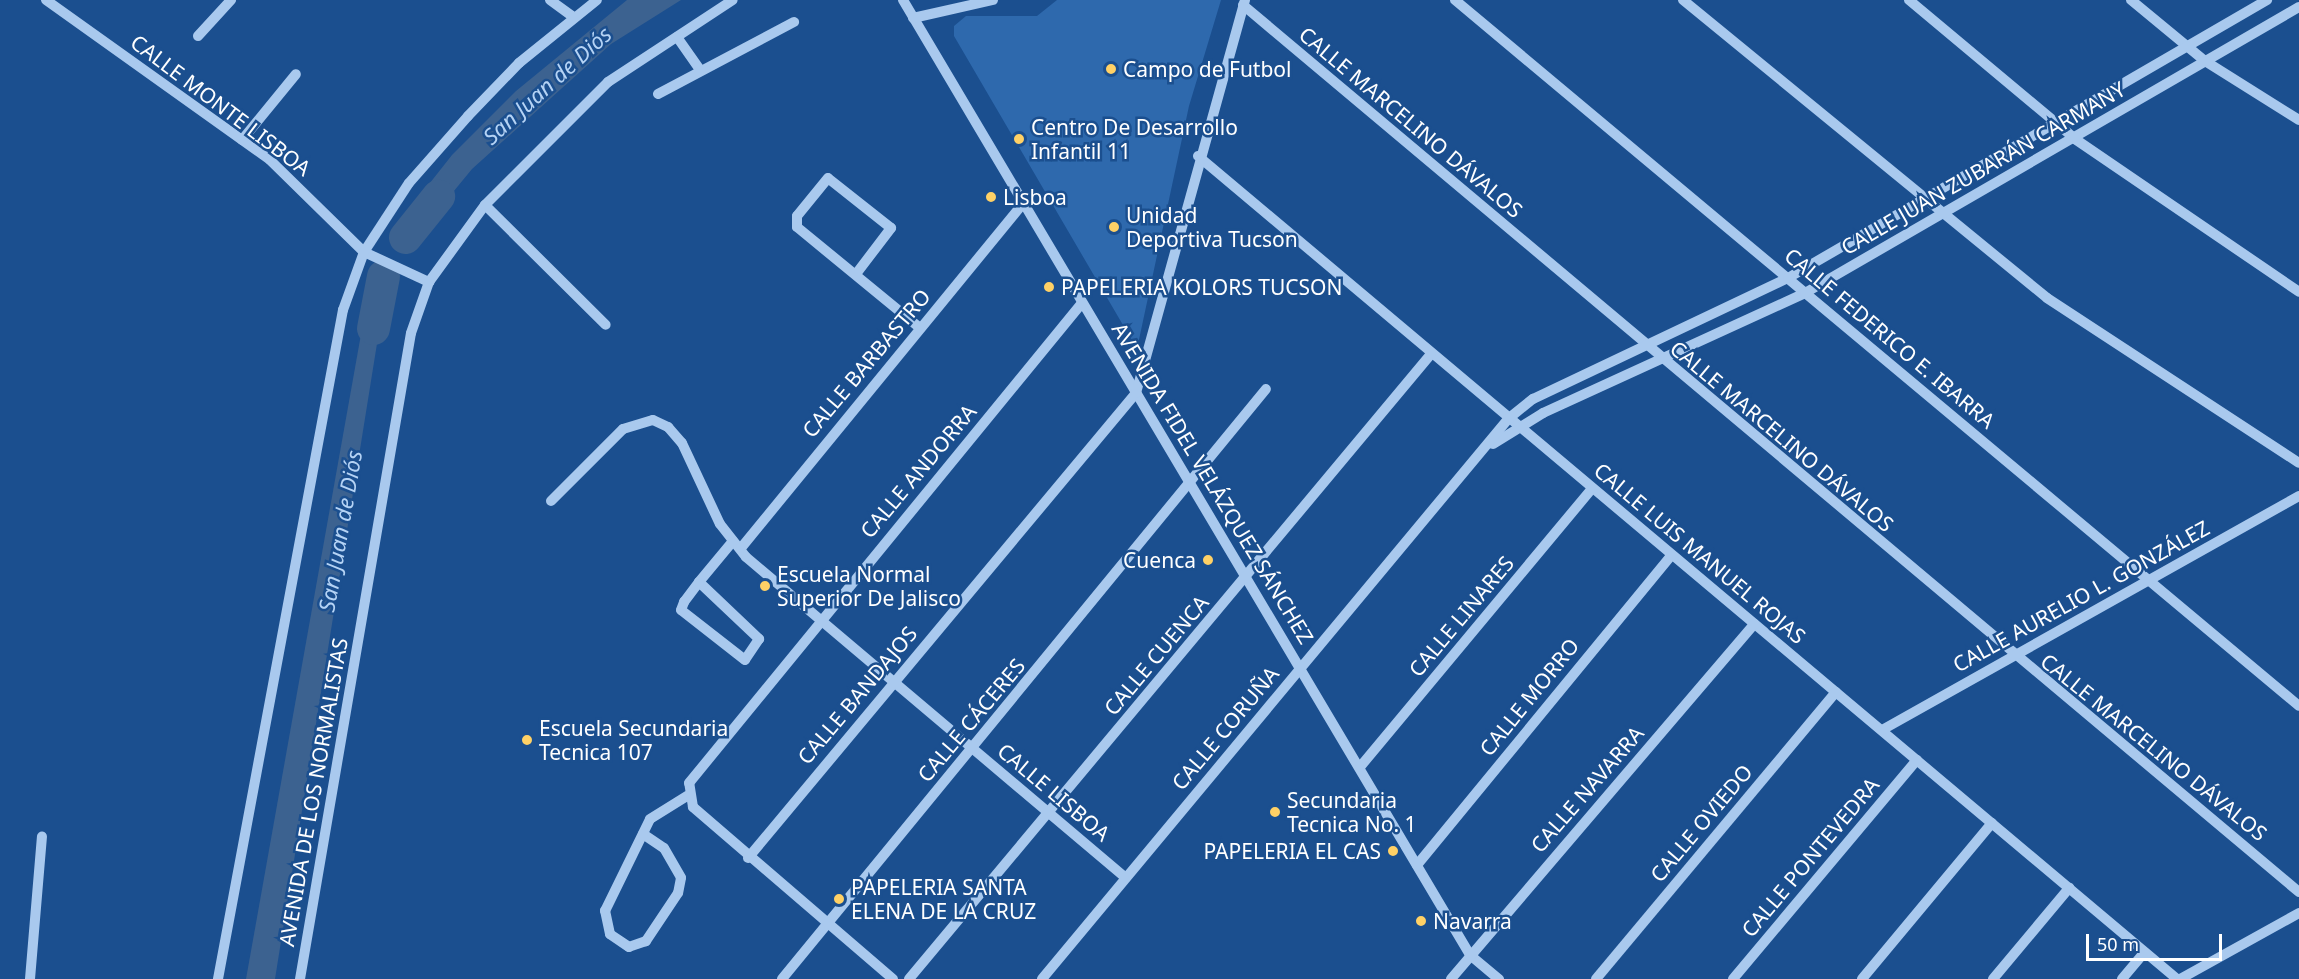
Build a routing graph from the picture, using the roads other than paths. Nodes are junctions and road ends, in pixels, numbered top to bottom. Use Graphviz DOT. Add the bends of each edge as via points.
graph roads {
  1 [pos="46,0"];
  2 [pos="231,0"];
  3 [pos="550,0"];
  4 [pos="597,0"];
  5 [pos="733,0"];
  6 [pos="993,0"];
  7 [pos="1455,0"];
  8 [pos="1683,0"];
  9 [pos="1909,0"];
  10 [pos="2131,0"];
  11 [pos="2268,0"];
  12 [pos="903,1"];
  13 [pos="1244,2"];
  14 [pos="2299,7"];
  15 [pos="572,16"];
  16 [pos="913,18"];
  17 [pos="794,22"];
  18 [pos="198,36"];
  19 [pos="677,37"];
  20 [pos="2187,47"];
  21 [pos="2205,62"];
  22 [pos="699,69"];
  23 [pos="296,74"];
  24 [pos="658,94"];
  25 [pos="2299,120"];
  26 [pos="2056,123"];
  27 [pos="2075,139"];
  28 [pos="242,140"];
  29 [pos="1198,156"];
  30 [pos="1920,198"];
  31 [pos="1023,204"];
  32 [pos="484,205"];
  33 [pos="1940,215"];
  34 [pos="364,252"];
  35 [pos="856,274"];
  36 [pos="1788,278"];
  37 [pos="429,282"];
  38 [pos="2299,292"];
  39 [pos="1805,293"];
  40 [pos="1082,303"];
  41 [pos="606,325"];
  42 [pos="921,328"];
  43 [pos="1644,345"];
  44 [pos="1431,354"];
  45 [pos="1662,360"];
  46 [pos="1266,389"];
  47 [pos="1136,393"];
  48 [pos="1508,419"];
  49 [pos="1518,427"];
  50 [pos="1486,450"];
  51 [pos="2299,463"];
  52 [pos="1191,486"];
  53 [pos="1592,489"];
  54 [pos="2299,496"];
  55 [pos="551,501"];
  56 [pos="737,544"];
  57 [pos="1672,555"];
  58 [pos="1246,577"];
  59 [pos="2148,581"];
  60 [pos="699,582"];
  61 [pos="820,620"];
  62 [pos="1754,624"];
  63 [pos="2013,656"];
  64 [pos="1300,668"];
  65 [pos="893,682"];
  66 [pos="1836,692"];
  67 [pos="2299,706"];
  68 [pos="1882,730"];
  69 [pos="972,748"];
  70 [pos="1917,760"];
  71 [pos="1360,767"];
  72 [pos="687,796"];
  73 [pos="1049,813"];
  74 [pos="1992,823"];
  75 [pos="643,834"];
  76 [pos="42,837"];
  77 [pos="748,858"];
  78 [pos="1417,865"];
  79 [pos="1126,878"];
  80 [pos="2069,888"];
  81 [pos="2299,892"];
  82 [pos="2299,913"];
  83 [pos="826,923"];
  84 [pos="2145,952"];
  85 [pos="1470,955"];
  86 [pos="30,979"];
  87 [pos="218,979"];
  88 [pos="300,979"];
  89 [pos="782,979"];
  90 [pos="893,979"];
  91 [pos="909,979"];
  92 [pos="1042,979"];
  93 [pos="1451,979"];
  94 [pos="1499,979"];
  95 [pos="1596,979"];
  96 [pos="1732,979"];
  97 [pos="1862,979"];
  98 [pos="1993,979"];
  99 [pos="2122,979"];
  100 [pos="2179,979"];
  1 -- 28 [label="street, CALLE MONTE LISBOA"];
  2 -- 18 [label="street"];
  3 -- 15 [label="street"];
  4 -- 15 [label="street"];
  5 -- 19 [label="street, AVENIDA DE LOS NORMALISTAS"];
  6 -- 16 [label="street"];
  7 -- 36 [label="street, CALLE FEDERICO E. IBARRA"];
  8 -- 30 [label="street"];
  9 -- 26 [label="street"];
  10 -- 20 [label="street"];
  11 -- 20 [label="street, CALLE JUAN ZUBARÁN CARMANY"];
  12 -- 16 [label="street, AVENIDA FIDEL VELÁZQUEZ SÁNCHEZ"];
  13 -- 29 [label="street"];
  13 -- 43 [label="street, CALLE MARCELINO DÁVALOS"];
  14 -- 21 [label="street, CALLE JUAN ZUBARÁN CARMANY"];
  15 -- 34 [label="street" via="519,63 423,166"];
  16 -- 31 [label="street, AVENIDA FIDEL VELÁZQUEZ SÁNCHEZ"];
  17 -- 22 [label="street"];
  19 -- 22 [label="street"];
  19 -- 32 [label="street, AVENIDA DE LOS NORMALISTAS" via="608,82"];
  20 -- 21 [label="street"];
  20 -- 26 [label="street, CALLE JUAN ZUBARÁN CARMANY"];
  21 -- 25 [label="street"];
  21 -- 27 [label="street, CALLE JUAN ZUBARÁN CARMANY"];
  22 -- 24 [label="street"];
  23 -- 28 [label="street"];
  26 -- 27 [label="street"];
  26 -- 30 [label="street, CALLE JUAN ZUBARÁN CARMANY"];
  27 -- 33 [label="street, CALLE JUAN ZUBARÁN CARMANY"];
  27 -- 38 [label="street"];
  28 -- 34 [label="street, CALLE MONTE LISBOA" via="289,175"];
  29 -- 44 [label="street, CALLE LUIS MANUEL ROJAS"];
  29 -- 47 [label="street"];
  30 -- 33 [label="street"];
  30 -- 36 [label="street, CALLE JUAN ZUBARÁN CARMANY"];
  31 -- 40 [label="street, AVENIDA FIDEL VELÁZQUEZ SÁNCHEZ"];
  31 -- 42 [label="street, CALLE BARBASTRO"];
  32 -- 37 [label="street, AVENIDA DE LOS NORMALISTAS"];
  32 -- 41 [label="street"];
  33 -- 39 [label="street, CALLE JUAN ZUBARÁN CARMANY"];
  33 -- 51 [label="street" via="2075,318"];
  34 -- 37 [label="street, CALLE MONTE LISBOA"];
  34 -- 87 [label="street" via="343,310"];
  35 -- 35 [label="street" via="795,221 828,178 891,228"];
  35 -- 42 [label="street"];
  36 -- 39 [label="street, CALLE FEDERICO E. IBARRA"];
  36 -- 43 [label="street, CALLE JUAN ZUBARÁN CARMANY"];
  37 -- 88 [label="street, AVENIDA DE LOS NORMALISTAS" via="411,333"];
  39 -- 45 [label="street, CALLE JUAN ZUBARÁN CARMANY"];
  39 -- 59 [label="street, CALLE FEDERICO E. IBARRA"];
  40 -- 47 [label="street, AVENIDA FIDEL VELÁZQUEZ SÁNCHEZ"];
  40 -- 61 [label="street, CALLE ANDORRA"];
  42 -- 56 [label="street, CALLE BARBASTRO"];
  43 -- 45 [label="street, CALLE MARCELINO DÁVALOS"];
  43 -- 48 [label="street, CALLE JUAN ZUBARÁN CARMANY" via="1533,399"];
  44 -- 48 [label="street, CALLE LUIS MANUEL ROJAS"];
  44 -- 58 [label="street, CALLE CUENCA"];
  45 -- 49 [label="street, CALLE JUAN ZUBARÁN CARMANY"];
  45 -- 63 [label="street, CALLE MARCELINO DÁVALOS"];
  46 -- 52 [label="street, CALLE CÁCERES"];
  47 -- 52 [label="street, AVENIDA FIDEL VELÁZQUEZ SÁNCHEZ"];
  47 -- 65 [label="street, CALLE BANDAJOS"];
  48 -- 49 [label="street, CALLE LUIS MANUEL ROJAS"];
  48 -- 50 [label="street, CALLE CORUÑA"];
  49 -- 50 [label="street, CALLE CORUÑA"];
  49 -- 53 [label="street, CALLE LUIS MANUEL ROJAS"];
  50 -- 64 [label="street, CALLE CORUÑA"];
  52 -- 58 [label="street, AVENIDA FIDEL VELÁZQUEZ SÁNCHEZ"];
  52 -- 69 [label="street, CALLE CÁCERES"];
  53 -- 57 [label="street, CALLE LUIS MANUEL ROJAS"];
  53 -- 71 [label="street, CALLE LINARES"];
  54 -- 59 [label="street, CALLE AURELIO L. GONZÁLEZ"];
  55 -- 56 [label="street" via="623,429 653,420 682,443"];
  56 -- 60 [label="street, CALLE BARBASTRO"];
  56 -- 61 [label="street, CALLE LISBOA"];
  57 -- 62 [label="street, CALLE LUIS MANUEL ROJAS"];
  57 -- 78 [label="street, CALLE MORRO"];
  58 -- 64 [label="street, AVENIDA FIDEL VELÁZQUEZ SÁNCHEZ"];
  58 -- 73 [label="street, CALLE CUENCA"];
  59 -- 63 [label="street, CALLE AURELIO L. GONZÁLEZ"];
  59 -- 67 [label="street, CALLE FEDERICO E. IBARRA"];
  60 -- 60 [label="street, CALLE BARBASTRO" via="759,639 745,660 681,610"];
  61 -- 65 [label="street, CALLE LISBOA"];
  61 -- 72 [label="street, CALLE ANDORRA" via="689,783"];
  62 -- 66 [label="street, CALLE LUIS MANUEL ROJAS"];
  62 -- 85 [label="street, CALLE NAVARRA"];
  63 -- 68 [label="street, CALLE AURELIO L. GONZÁLEZ"];
  63 -- 81 [label="street, CALLE MARCELINO DÁVALOS"];
  64 -- 71 [label="street, AVENIDA FIDEL VELÁZQUEZ SÁNCHEZ"];
  64 -- 79 [label="street, CALLE CORUÑA"];
  65 -- 69 [label="street, CALLE LISBOA"];
  65 -- 77 [label="street, CALLE BANDAJOS"];
  66 -- 68 [label="street, CALLE LUIS MANUEL ROJAS"];
  66 -- 95 [label="street, CALLE OVIEDO"];
  68 -- 70 [label="street, CALLE LUIS MANUEL ROJAS"];
  69 -- 73 [label="street, CALLE LISBOA"];
  69 -- 83 [label="street, CALLE CÁCERES"];
  70 -- 74 [label="street, CALLE LUIS MANUEL ROJAS"];
  70 -- 96 [label="street, CALLE PONTEVEDRA"];
  71 -- 78 [label="street, AVENIDA FIDEL VELÁZQUEZ SÁNCHEZ"];
  72 -- 75 [label="street" via="661,809"];
  72 -- 77 [label="street"];
  73 -- 79 [label="street, CALLE LISBOA"];
  73 -- 91 [label="street, CALLE CUENCA"];
  74 -- 80 [label="street, CALLE LUIS MANUEL ROJAS"];
  74 -- 97 [label="street"];
  75 -- 75 [label="street" via="605,911 610,934 629,947 646,941 678,893 681,878 664,848"];
  76 -- 86 [label="street"];
  77 -- 83 [label="street"];
  78 -- 85 [label="street, AVENIDA FIDEL VELÁZQUEZ SÁNCHEZ"];
  79 -- 92 [label="street, CALLE CORUÑA"];
  80 -- 84 [label="street, CALLE LUIS MANUEL ROJAS"];
  80 -- 98 [label="street"];
  82 -- 100 [label="street"];
  83 -- 89 [label="street, CALLE CÁCERES"];
  83 -- 90 [label="street"];
  84 -- 99 [label="street"];
  84 -- 100 [label="street, CALLE LUIS MANUEL ROJAS"];
  85 -- 93 [label="street, CALLE NAVARRA"];
  85 -- 94 [label="street, AVENIDA FIDEL VELÁZQUEZ SÁNCHEZ"];
}
